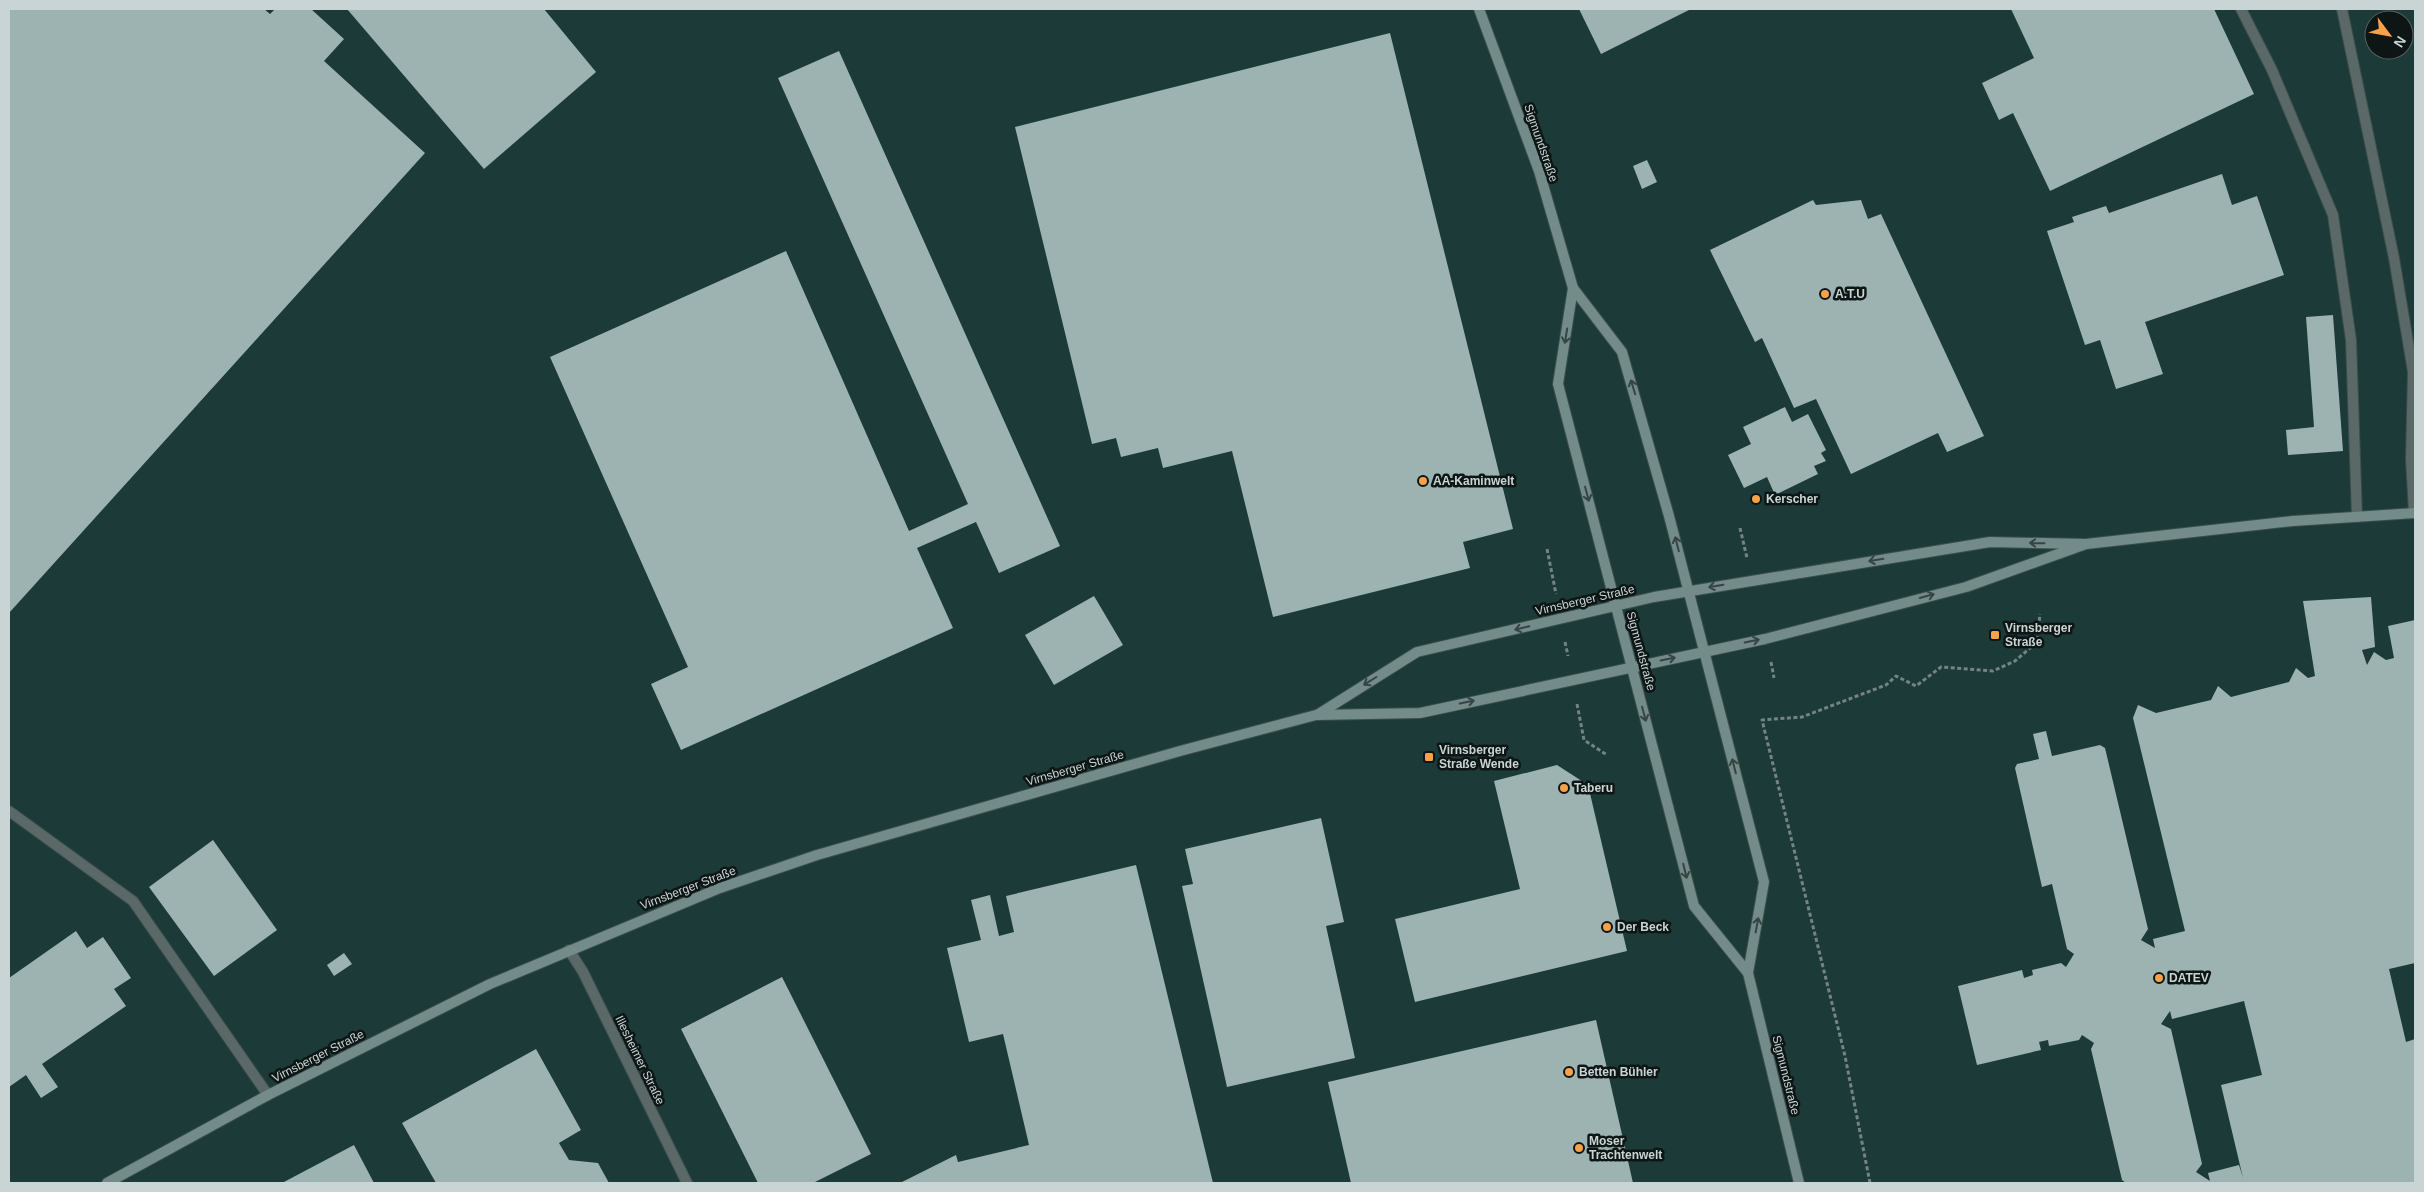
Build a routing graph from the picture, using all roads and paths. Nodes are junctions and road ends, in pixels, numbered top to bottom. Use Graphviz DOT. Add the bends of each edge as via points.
graph roads {
  1 [pos="1479,9"];
  2 [pos="2241,9"];
  3 [pos="2342,9"];
  4 [pos="1573,288"];
  5 [pos="2415,513"];
  6 [pos="2357,517"];
  7 [pos="2086,544"];
  8 [pos="1689,591"];
  9 [pos="1615,604"];
  10 [pos="2040,614"];
  11 [pos="1705,651"];
  12 [pos="1632,667"];
  13 [pos="1316,715"];
  14 [pos="1429,757"];
  15 [pos="1430,761"];
  16 [pos="9,812"];
  17 [pos="569,950"];
  18 [pos="1748,972"];
  19 [pos="268,1095"];
  20 [pos="107,1183"];
  21 [pos="687,1183"];
  22 [pos="1800,1183"];
  23 [pos="1870,1183"];
  1 -- 4 [label="main road, Sigmundstraße" via="1539,171"];
  2 -- 6 [label="street" via="2272,70 2333,215 2351,340"];
  3 -- 5 [label="street" via="2394,258 2413,372 2410,459"];
  8 -- 4 [label="main road, Sigmundstraße, one-way" via="1622,352"];
  4 -- 9 [label="main road, Sigmundstraße, one-way" via="1558,384"];
  5 -- 6 [label="main road, Virnsberger Straße"];
  6 -- 7 [label="main road, Virnsberger Straße"];
  7 -- 8 [label="main road, Virnsberger Straße, one-way" via="1990,542"];
  11 -- 7 [label="main road, Virnsberger Straße, one-way" via="1966,587"];
  8 -- 9 [label="main road, Virnsberger Straße"];
  8 -- 11 [label="main road, Sigmundstraße"];
  9 -- 12 [label="main road, Sigmundstraße"];
  9 -- 13 [label="main road, Virnsberger Straße, one-way" via="1417,652"];
  10 -- 23 [label="path" via="2037,642 2016,661 1993,671 1941,667 1916,686 1896,676 1886,685 1802,717 1762,720 1846,1056"];
  12 -- 11 [label="main road, Virnsberger Straße, one-way"];
  18 -- 11 [label="main road, Sigmundstraße, one-way" via="1764,882"];
  13 -- 12 [label="main road, Virnsberger Straße, one-way" via="1420,713"];
  12 -- 18 [label="main road, Sigmundstraße, one-way" via="1694,906"];
  13 -- 17 [label="main road, Virnsberger Straße" via="817,855 720,888"];
  14 -- 15 [label="path"];
  16 -- 19 [label="street" via="133,901"];
  17 -- 19 [label="main road, Virnsberger Straße" via="481,988"];
  17 -- 21 [label="street, Illesheimer Straße" via="583,972"];
  18 -- 22 [label="main road, Sigmundstraße"];
  19 -- 20 [label="main road, Virnsberger Straße"];
}
